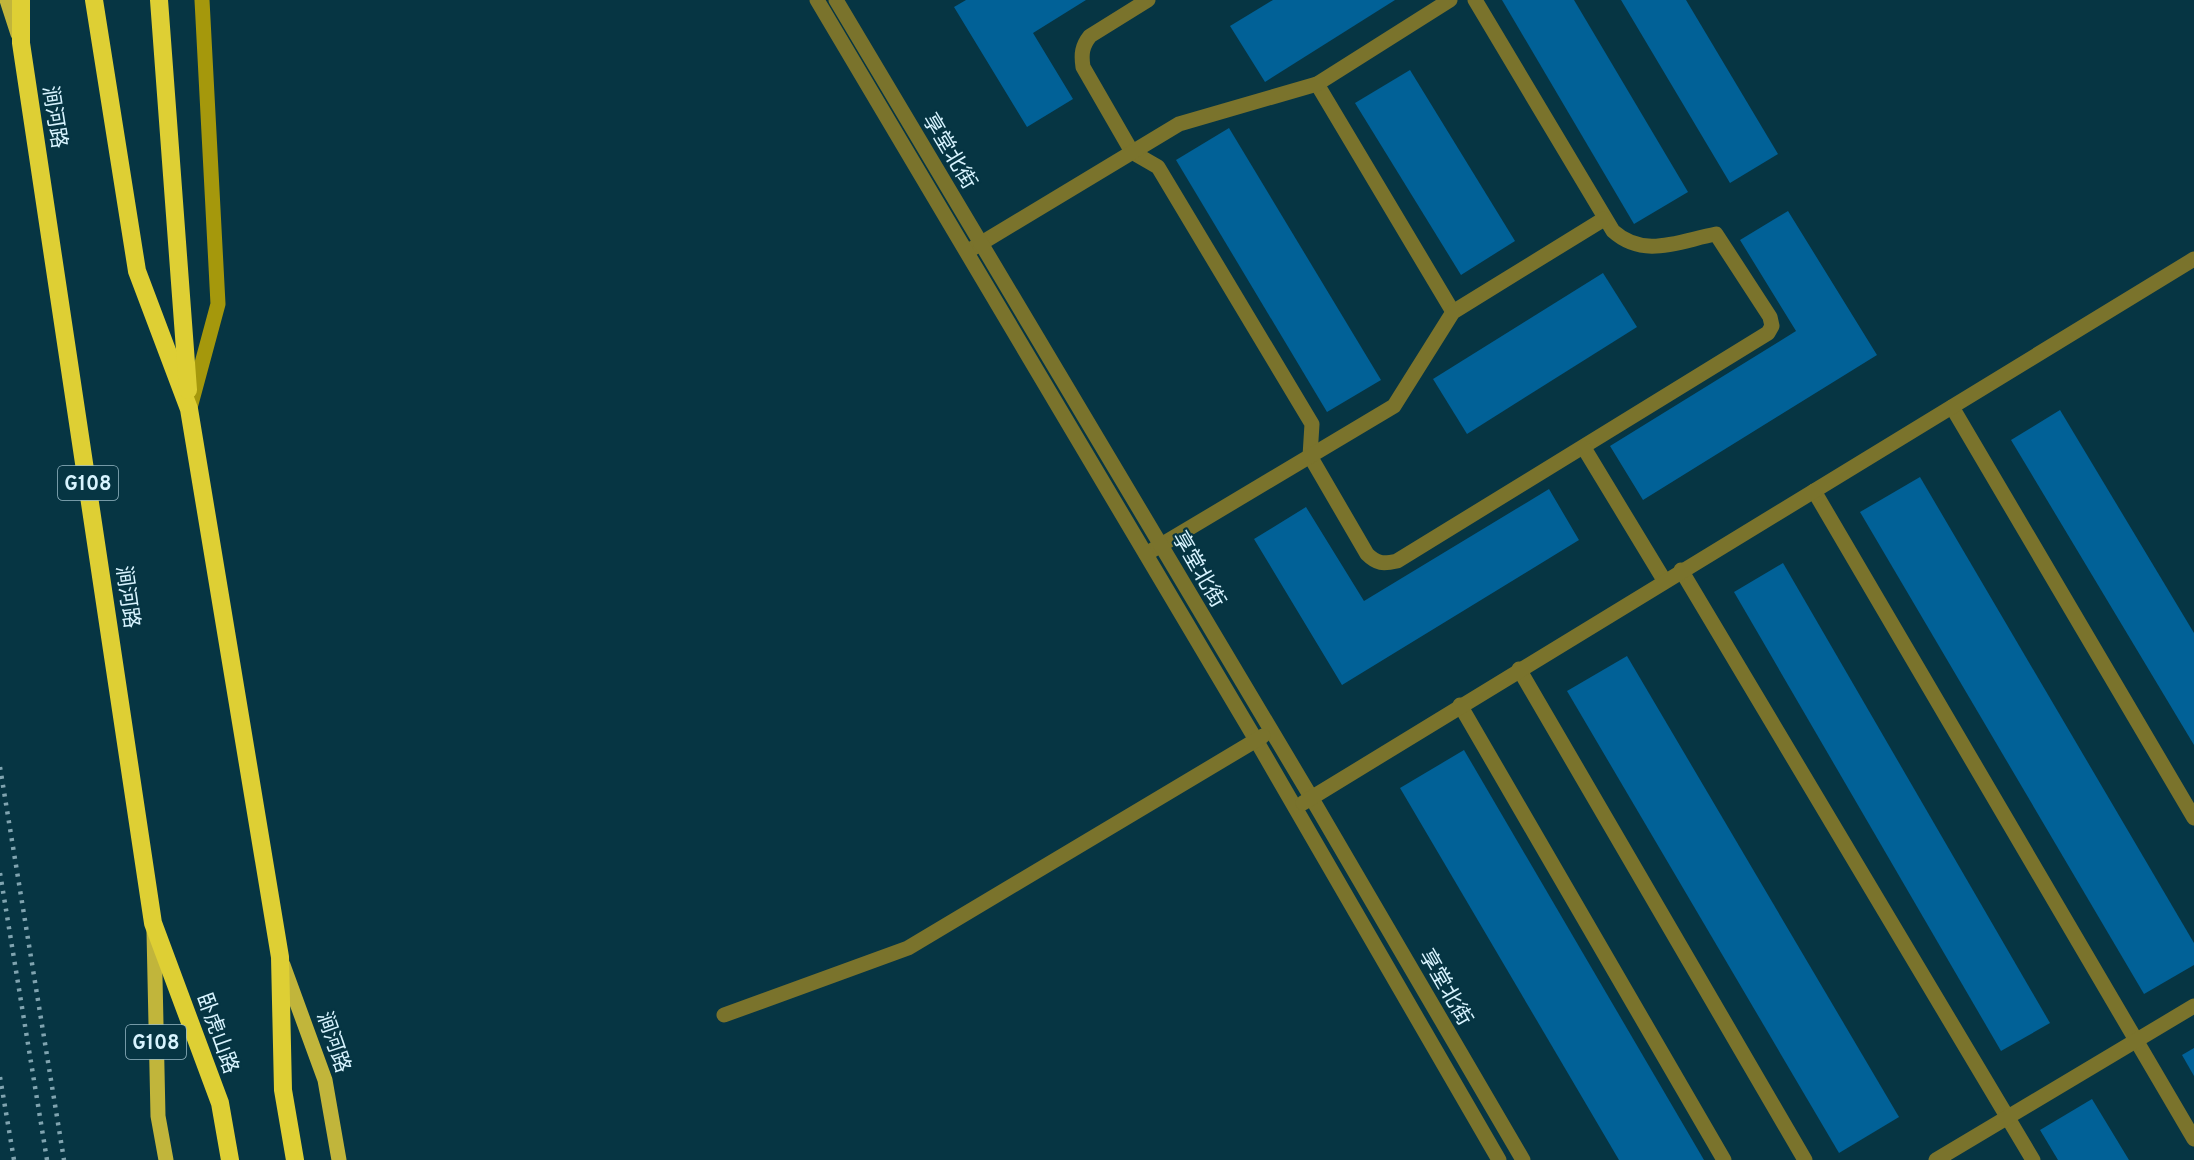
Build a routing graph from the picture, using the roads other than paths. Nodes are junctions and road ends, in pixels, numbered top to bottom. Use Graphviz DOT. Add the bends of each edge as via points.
graph roads {
  1 [pos="7,0"];
  2 [pos="21,0"];
  3 [pos="94,0"];
  4 [pos="159,0"];
  5 [pos="202,0"];
  6 [pos="817,0"];
  7 [pos="836,0"];
  8 [pos="1148,0"];
  9 [pos="1450,0"];
  10 [pos="1475,0"];
  11 [pos="21,43"];
  12 [pos="1317,84"];
  13 [pos="1132,152"];
  14 [pos="1604,219"];
  15 [pos="981,243"];
  16 [pos="967,252"];
  17 [pos="2194,259"];
  18 [pos="1453,312"];
  19 [pos="1952,407"];
  20 [pos="189,409"];
  21 [pos="1584,448"];
  22 [pos="1310,456"];
  23 [pos="1814,491"];
  24 [pos="1161,546"];
  25 [pos="1146,554"];
  26 [pos="1682,570"];
  27 [pos="1664,580"];
  28 [pos="1519,669"];
  29 [pos="1460,705"];
  30 [pos="1270,732"];
  31 [pos="1256,740"];
  32 [pos="1311,797"];
  33 [pos="1295,807"];
  34 [pos="2194,818"];
  35 [pos="153,924"];
  36 [pos="280,957"];
  37 [pos="2194,1006"];
  38 [pos="724,1015"];
  39 [pos="2135,1041"];
  40 [pos="2008,1118"];
  41 [pos="2194,1139"];
  42 [pos="166,1160"];
  43 [pos="230,1160"];
  44 [pos="295,1160"];
  45 [pos="339,1160"];
  46 [pos="1499,1160"];
  47 [pos="1523,1160"];
  48 [pos="1724,1160"];
  49 [pos="1805,1160"];
  50 [pos="1936,1160"];
  51 [pos="2033,1160"];
  1 -- 11 [label="main road, 涧河路"];
  2 -- 11 [label="highway, 涧河路 / G108"];
  3 -- 20 [label="highway, 涧河路" via="137,272"];
  4 -- 20 [label="highway"];
  5 -- 20 [label="street, 涧河路" via="218,304"];
  6 -- 16 [label="street, 享堂北街"];
  7 -- 15 [label="street, 享堂北街"];
  8 -- 13 [label="street" via="1090,36 1081,54 1083,67"];
  9 -- 12 [label="street"];
  10 -- 14 [label="street"];
  11 -- 35 [label="highway, 涧河路 / G108"];
  12 -- 13 [label="street" via="1179,124"];
  12 -- 18 [label="street"];
  13 -- 15 [label="street"];
  13 -- 22 [label="street" via="1158,167 1312,424"];
  14 -- 18 [label="street"];
  14 -- 21 [label="street" via="1625,241 1638,246 1716,234 1772,326 1768,333"];
  15 -- 16 [label="street"];
  15 -- 24 [label="street, 享堂北街"];
  16 -- 25 [label="street, 享堂北街"];
  17 -- 19 [label="street"];
  18 -- 22 [label="street" via="1394,406"];
  19 -- 23 [label="street"];
  19 -- 34 [label="street"];
  20 -- 36 [label="highway, 涧河路"];
  21 -- 22 [label="street" via="1397,561 1382,564 1367,554"];
  21 -- 27 [label="street"];
  22 -- 24 [label="street"];
  23 -- 26 [label="street"];
  23 -- 39 [label="street"];
  24 -- 25 [label="street"];
  24 -- 30 [label="street, 享堂北街"];
  25 -- 31 [label="street, 享堂北街"];
  26 -- 27 [label="street"];
  26 -- 40 [label="street"];
  27 -- 28 [label="street"];
  28 -- 29 [label="street"];
  28 -- 49 [label="street"];
  29 -- 32 [label="street"];
  29 -- 48 [label="street"];
  30 -- 31 [label="street"];
  30 -- 32 [label="street, 享堂北街"];
  31 -- 33 [label="street, 享堂北街"];
  31 -- 38 [label="street" via="908,948"];
  32 -- 33 [label="street"];
  32 -- 47 [label="street, 享堂北街"];
  33 -- 46 [label="street, 享堂北街"];
  35 -- 42 [label="main road, 涧河路 / G108" via="158,1116"];
  35 -- 43 [label="highway, 卧虎山路" via="220,1104"];
  36 -- 44 [label="highway" via="283,1090"];
  36 -- 45 [label="main road, 涧河路" via="325,1080"];
  37 -- 39 [label="street"];
  39 -- 40 [label="street"];
  39 -- 41 [label="street"];
  40 -- 50 [label="street"];
  40 -- 51 [label="street"];
}
